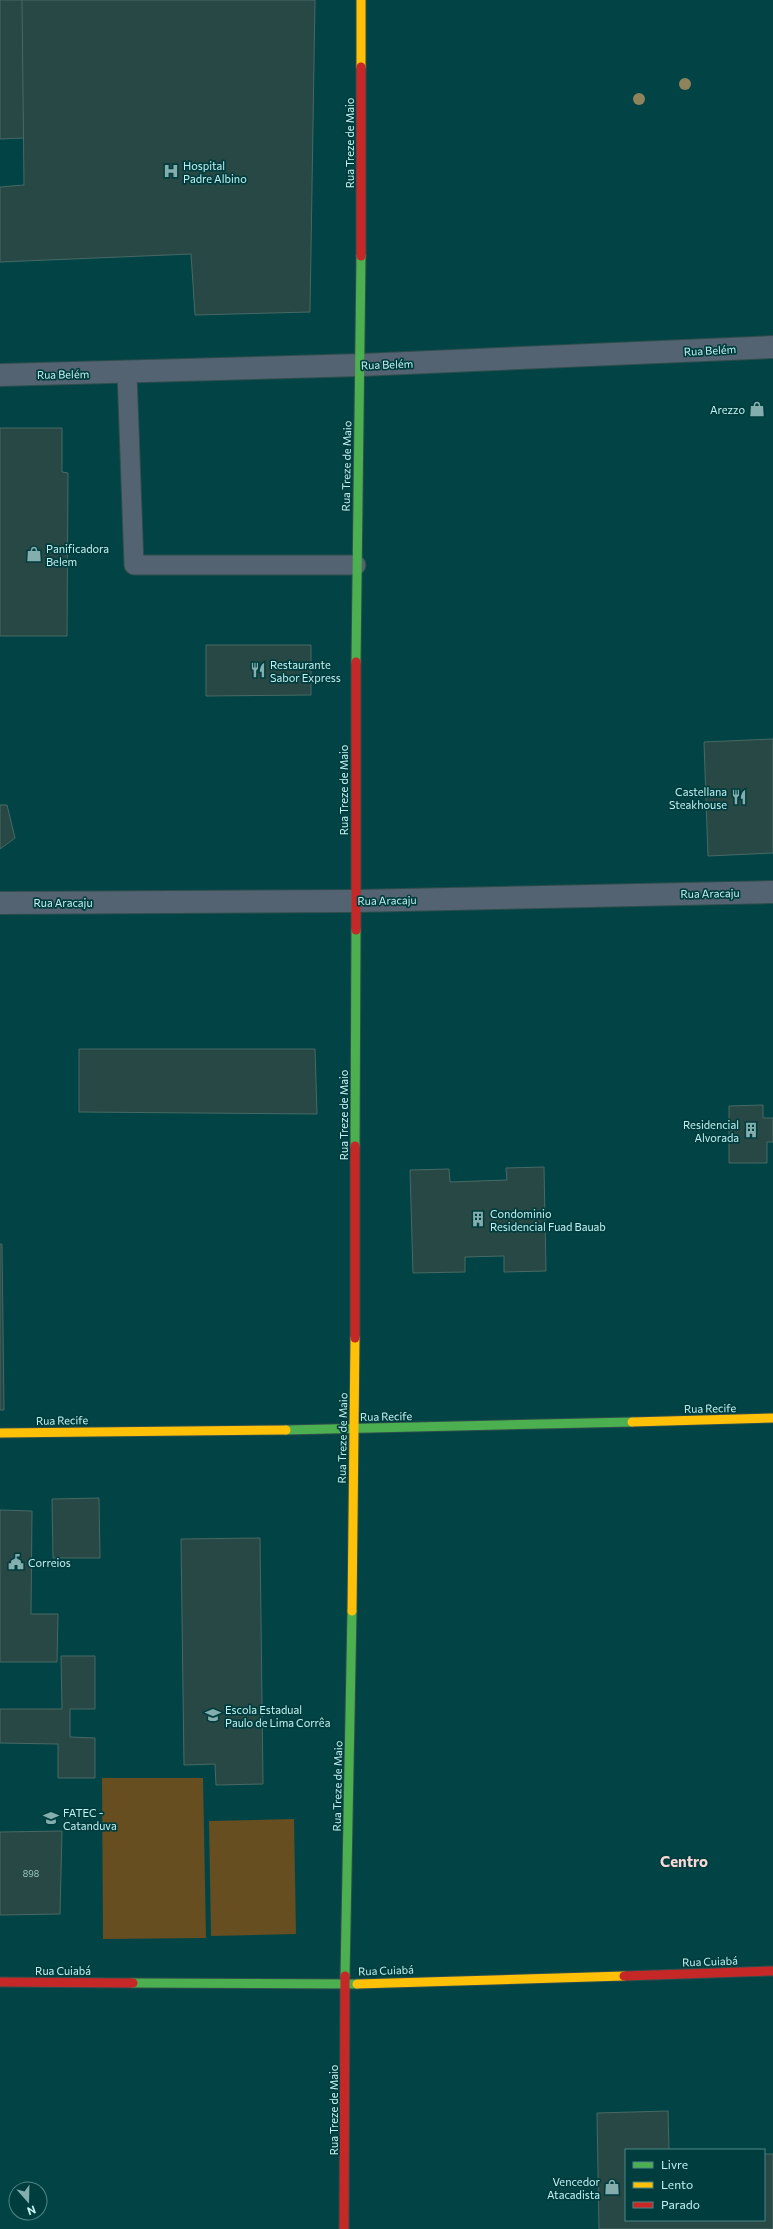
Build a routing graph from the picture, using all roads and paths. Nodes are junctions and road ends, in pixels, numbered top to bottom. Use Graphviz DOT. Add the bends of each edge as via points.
graph roads {
  1 [pos="362,0"];
  2 [pos="773,347"];
  3 [pos="361,365"];
  4 [pos="128,373"];
  5 [pos="0,375"];
  6 [pos="356,565"];
  7 [pos="773,892"];
  8 [pos="355,901"];
  9 [pos="0,903"];
  10 [pos="773,1418"];
  11 [pos="355,1429"];
  12 [pos="0,1433"];
  13 [pos="773,1971"];
  14 [pos="0,1982"];
  15 [pos="345,1984"];
  16 [pos="344,2229"];
  1 -- 3 [label="street, Rua Treze de Maio"];
  2 -- 3 [label="street, Rua Belém"];
  3 -- 4 [label="street, Rua Belém"];
  3 -- 6 [label="street, Rua Treze de Maio"];
  4 -- 5 [label="street, Rua Belém"];
  4 -- 6 [label="lane" via="134,565"];
  6 -- 8 [label="street, Rua Treze de Maio"];
  7 -- 8 [label="street, Rua Aracaju"];
  8 -- 9 [label="street, Rua Aracaju"];
  8 -- 11 [label="street, Rua Treze de Maio"];
  10 -- 11 [label="street, Rua Recife"];
  11 -- 12 [label="street, Rua Recife"];
  11 -- 15 [label="street, Rua Treze de Maio"];
  13 -- 15 [label="street, Rua Cuiabá"];
  14 -- 15 [label="street, Rua Cuiabá"];
  15 -- 16 [label="street, Rua Treze de Maio"];
}
